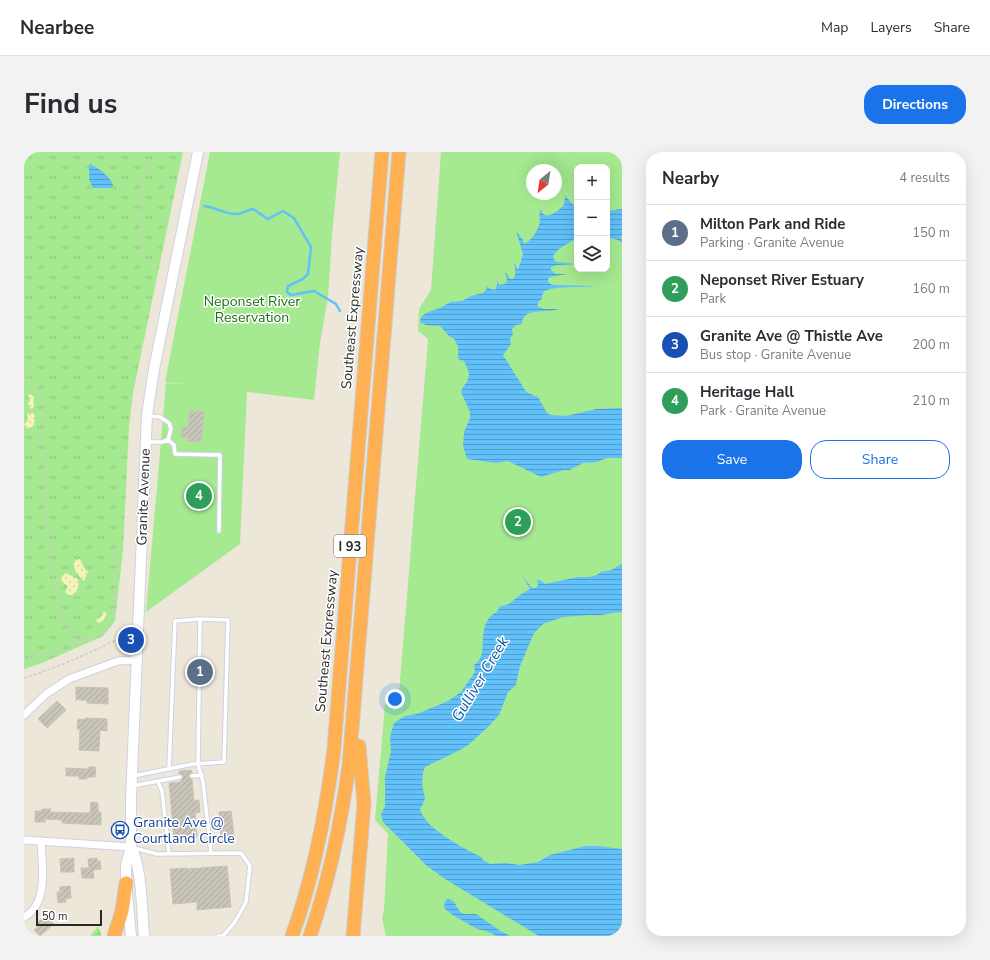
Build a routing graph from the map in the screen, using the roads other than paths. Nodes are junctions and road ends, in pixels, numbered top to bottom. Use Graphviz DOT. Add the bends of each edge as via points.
graph roads {
  1 [pos="198,152"];
  2 [pos="382,152"];
  3 [pos="389,152"];
  4 [pos="399,152"];
  5 [pos="408,152"];
  6 [pos="147,415"];
  7 [pos="168,440"];
  8 [pos="145,442"];
  9 [pos="219,531"];
  10 [pos="200,619"];
  11 [pos="136,660"];
  12 [pos="24,715"];
  13 [pos="358,746"];
  14 [pos="198,764"];
  15 [pos="169,769"];
  16 [pos="202,775"];
  17 [pos="192,776"];
  18 [pos="180,777"];
  19 [pos="131,781"];
  20 [pos="158,782"];
  21 [pos="24,840"];
  22 [pos="41,840"];
  23 [pos="131,847"];
  24 [pos="211,853"];
  25 [pos="169,854"];
  26 [pos="126,883"];
  27 [pos="24,917"];
  28 [pos="114,936"];
  29 [pos="131,936"];
  30 [pos="144,936"];
  31 [pos="218,936"];
  32 [pos="292,936"];
  33 [pos="299,936"];
  34 [pos="310,936"];
  35 [pos="318,936"];
  36 [pos="353,936"];
  1 -- 6 [label="main road, Granite Avenue"];
  2 -- 32 [label="highway, Southeast Expressway / I 93" via="334,749 318,842"];
  3 -- 33 [label="highway, I 93" via="341,750 325,844 310,905"];
  4 -- 34 [label="highway, I 93" via="349,765 332,858"];
  5 -- 13 [label="highway, I 93"];
  6 -- 7 [label="lane" via="160,417 169,423 171,429"];
  6 -- 8 [label="main road, Granite Avenue"];
  7 -- 8 [label="lane"];
  7 -- 9 [label="lane" via="174,445 175,454 220,455"];
  8 -- 11 [label="main road, Granite Avenue"];
  10 -- 14 [label="lane"];
  10 -- 14 [label="lane" via="228,620 224,762"];
  10 -- 15 [label="lane" via="176,621"];
  11 -- 12 [label="street" via="118,661 69,679 46,694"];
  11 -- 19 [label="main road, Granite Avenue"];
  13 -- 35 [label="highway, I 93" via="352,799 340,860"];
  13 -- 36 [label="highway" via="364,804"];
  14 -- 15 [label="lane"];
  14 -- 16 [label="lane"];
  15 -- 19 [label="lane"];
  16 -- 17 [label="lane"];
  16 -- 24 [label="lane"];
  18 -- 20 [label="lane"];
  19 -- 20 [label="lane"];
  19 -- 23 [label="main road, Granite Avenue"];
  20 -- 25 [label="lane" via="162,791"];
  21 -- 22 [label="street"];
  22 -- 23 [label="street"];
  22 -- 27 [label="street" via="42,891 30,914"];
  23 -- 25 [label="lane" via="142,852"];
  23 -- 26 [label="main road, Granite Avenue" via="126,866"];
  23 -- 30 [label="main road, Granite Avenue" via="138,873"];
  24 -- 25 [label="lane"];
  24 -- 31 [label="lane" via="241,853 250,866 246,902 235,922 223,936"];
  26 -- 28 [label="highway" via="122,911"];
  26 -- 29 [label="main road, Granite Avenue"];
}
